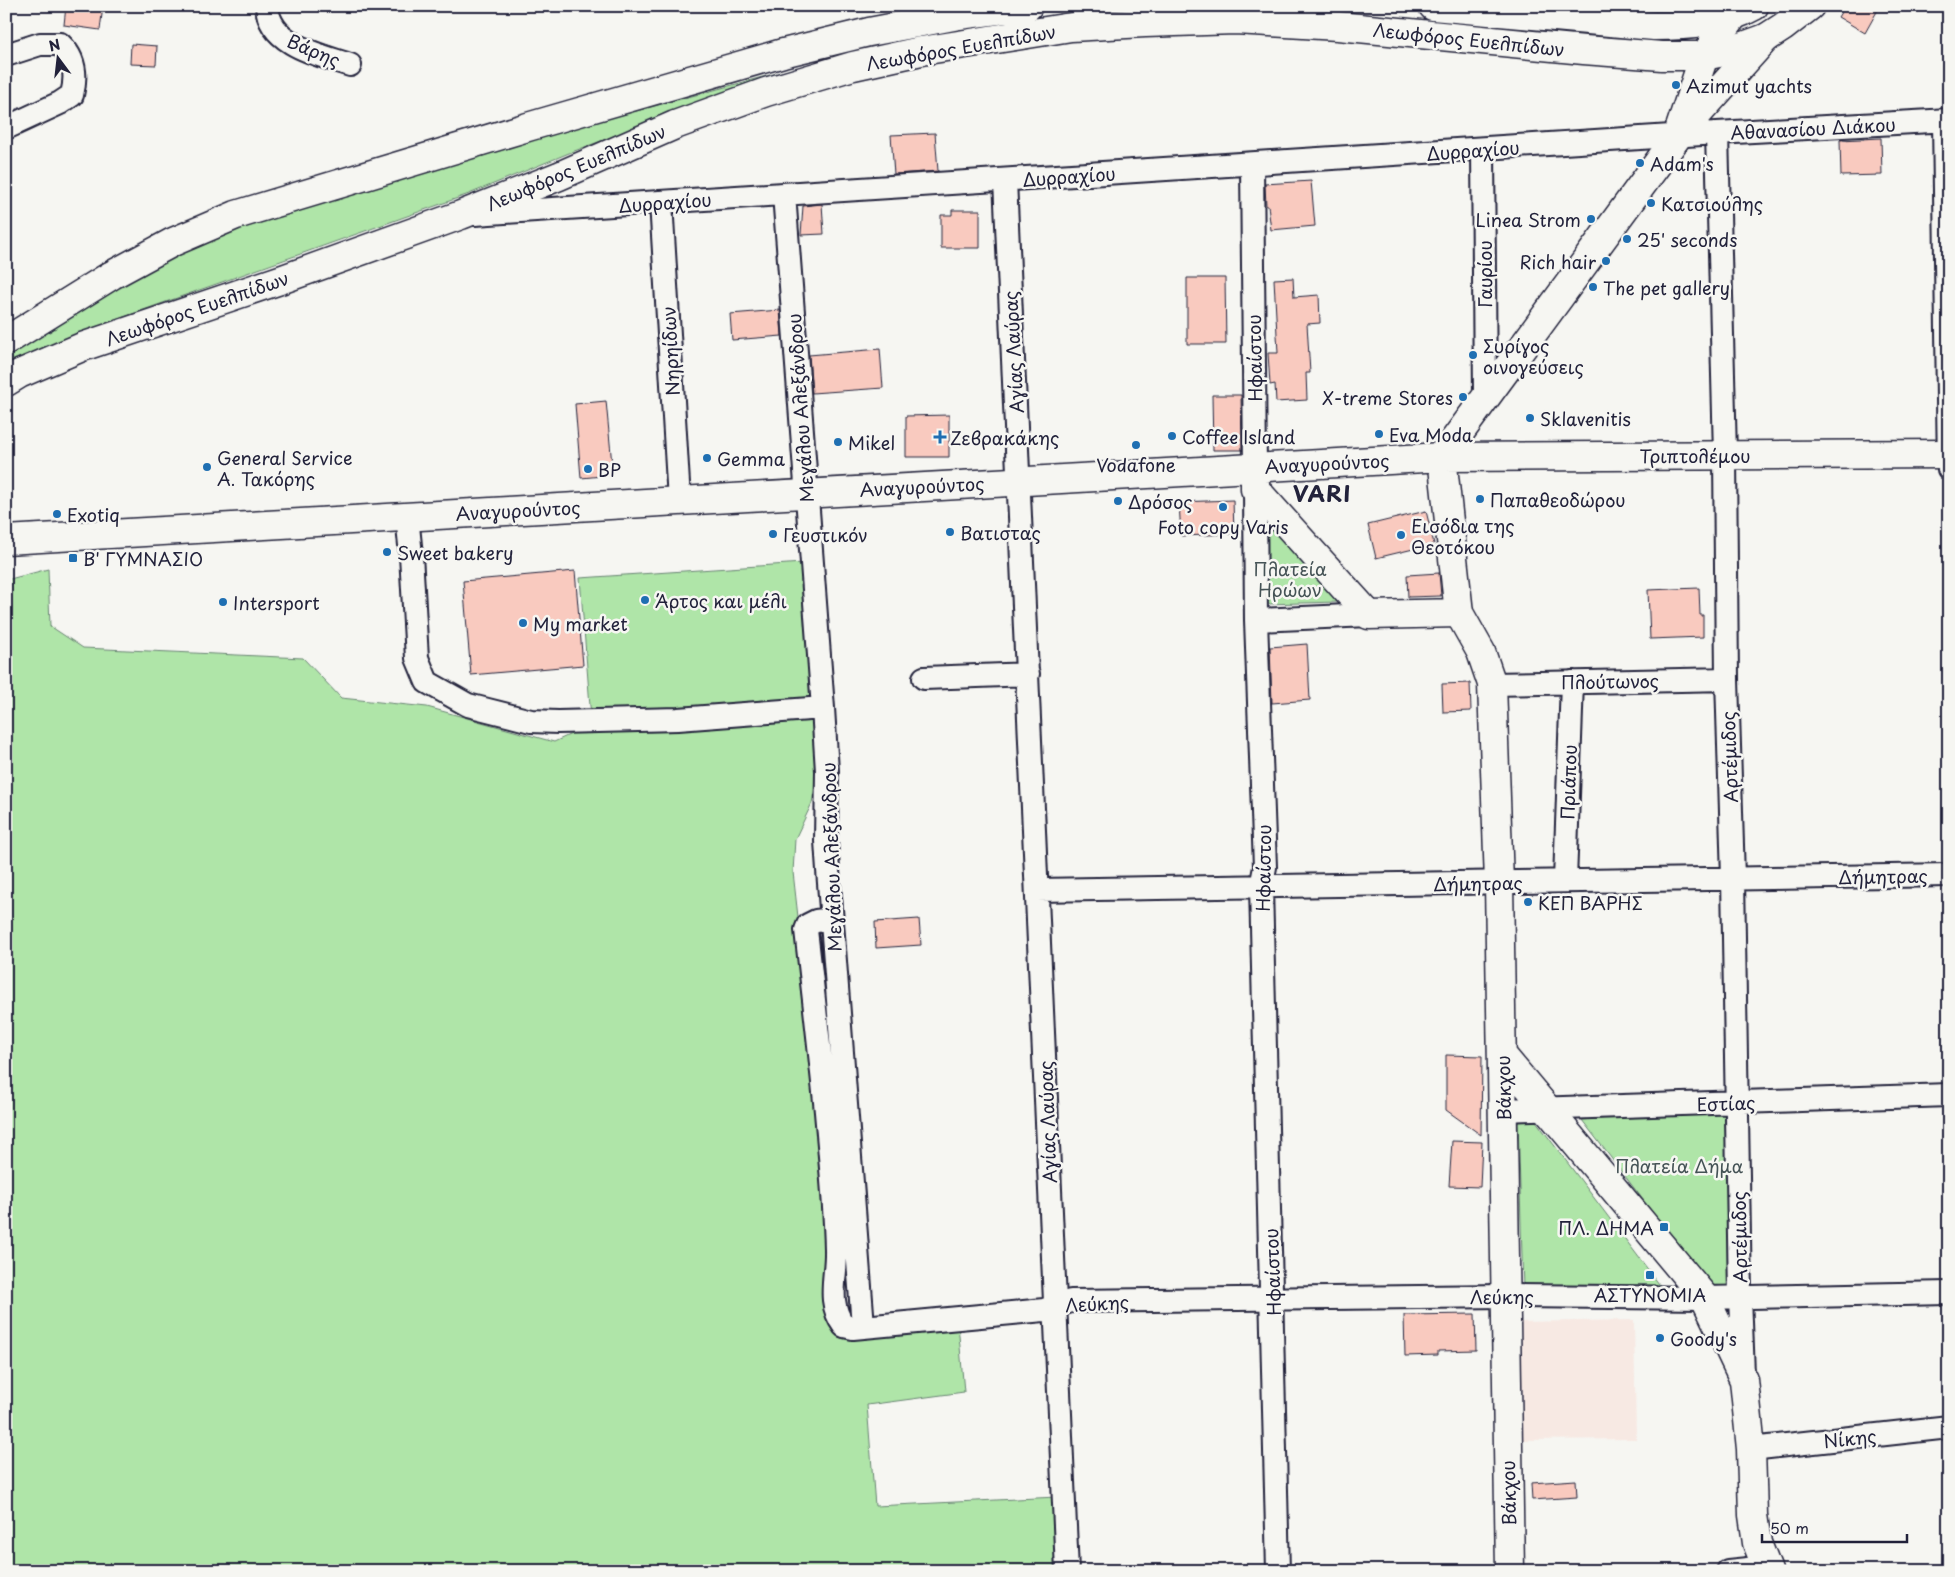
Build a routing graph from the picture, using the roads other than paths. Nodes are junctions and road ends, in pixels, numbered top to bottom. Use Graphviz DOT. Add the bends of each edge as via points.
graph roads {
  1 [pos="267,6"];
  2 [pos="1028,6"];
  3 [pos="1433,6"];
  4 [pos="1810,6"];
  5 [pos="1744,11"];
  6 [pos="1766,38"];
  7 [pos="6,55"];
  8 [pos="1704,56"];
  9 [pos="350,65"];
  10 [pos="1946,120"];
  11 [pos="6,128"];
  12 [pos="1717,133"];
  13 [pos="1677,137"];
  14 [pos="1484,149"];
  15 [pos="1252,164"];
  16 [pos="1005,180"];
  17 [pos="784,194"];
  18 [pos="661,202"];
  19 [pos="461,215"];
  20 [pos="6,341"];
  21 [pos="6,382"];
  22 [pos="1485,398"];
  23 [pos="1949,454"];
  24 [pos="1725,455"];
  25 [pos="1442,457"];
  26 [pos="1949,469"];
  27 [pos="1255,478"];
  28 [pos="1020,481"];
  29 [pos="807,493"];
  30 [pos="679,500"];
  31 [pos="407,516"];
  32 [pos="6,540"];
  33 [pos="1459,613"];
  34 [pos="1369,615"];
  35 [pos="1256,620"];
  36 [pos="1028,674"];
  37 [pos="924,678"];
  38 [pos="1727,679"];
  39 [pos="1572,682"];
  40 [pos="1492,684"];
  41 [pos="823,708"];
  42 [pos="1949,875"];
  43 [pos="1733,878"];
  44 [pos="1565,881"];
  45 [pos="1499,883"];
  46 [pos="1261,886"];
  47 [pos="1037,890"];
  48 [pos="1502,1055"];
  49 [pos="1949,1095"];
  50 [pos="1738,1103"];
  51 [pos="1545,1108"];
  52 [pos="1503,1110"];
  53 [pos="1949,1293"];
  54 [pos="1506,1296"];
  55 [pos="1740,1296"];
  56 [pos="1706,1298"];
  57 [pos="1272,1300"];
  58 [pos="1055,1306"];
  59 [pos="1744,1380"];
  60 [pos="1949,1427"];
  61 [pos="1751,1449"];
  62 [pos="1767,1569"];
  63 [pos="1067,1571"];
  64 [pos="1278,1571"];
  65 [pos="1510,1571"];
  66 [pos="1728,1571"];
  1 -- 9 [label="street, Βάρης" via="268,18 279,34 305,50"];
  2 -- 20 [label="main road, Λεωφόρος Ευελπίδων" via="869,32 783,53 236,215 173,242 112,275"];
  3 -- 5 [label="main road, Λεωφόρος Ευελπίδων" via="1654,26 1703,23"];
  4 -- 6 [label="main road, Λεωφόρος Ευελπίδων"];
  5 -- 8 [label="main road"];
  6 -- 8 [label="main road, Λεωφόρος Ευελπίδων"];
  6 -- 13 [label="main road"];
  7 -- 11 [label="street" via="40,44 60,44 71,59 76,80 72,95"];
  8 -- 13 [label="main road"];
  8 -- 19 [label="main road, Λεωφόρος Ευελπίδων" via="1662,56 1338,26 1235,20 1070,28 921,51 853,66 766,92 675,125"];
  10 -- 12 [label="street, Αθανασίου Διάκου"];
  10 -- 23 [label="street"];
  12 -- 13 [label="street, Αθανασίου Διάκου"];
  12 -- 24 [label="street, Αρτέμιδος"];
  13 -- 14 [label="street, Δυρραχίου"];
  13 -- 22 [label="main road"];
  14 -- 15 [label="street, Δυρραχίου"];
  14 -- 22 [label="street, Γαυρίου"];
  15 -- 16 [label="street, Δυρραχίου"];
  15 -- 27 [label="street, Ηφαίστου"];
  16 -- 17 [label="street, Δυρραχίου"];
  16 -- 28 [label="street, Αγίας Λαύρας"];
  17 -- 18 [label="street, Δυρραχίου"];
  17 -- 29 [label="street, Μεγάλου Αλεξάνδρου"];
  18 -- 19 [label="street, Δυρραχίου"];
  18 -- 30 [label="street, Νηρηίδων"];
  19 -- 21 [label="main road, Λεωφόρος Ευελπίδων" via="283,280 82,347"];
  22 -- 25 [label="main road"];
  23 -- 24 [label="main road, Τριπτολέμου"];
  23 -- 26 [label="street"];
  24 -- 25 [label="main road, Τριπτολέμου"];
  24 -- 38 [label="street, Αρτέμιδος"];
  25 -- 27 [label="main road, Αναγυρούντος"];
  25 -- 33 [label="main road"];
  27 -- 28 [label="main road, Αναγυρούντος"];
  27 -- 34 [label="main road"];
  27 -- 35 [label="street, Ηφαίστου"];
  28 -- 29 [label="main road, Αναγυρούντος"];
  28 -- 36 [label="street, Αγίας Λαύρας"];
  29 -- 30 [label="main road, Αναγυρούντος"];
  29 -- 41 [label="street, Μεγάλου Αλεξάνδρου"];
  30 -- 31 [label="main road, Αναγυρούντος"];
  31 -- 32 [label="main road, Αναγυρούντος"];
  31 -- 41 [label="street" via="416,658 427,682 468,705 531,721 558,722 678,719"];
  33 -- 34 [label="main road"];
  33 -- 40 [label="main road, Βάκχου" via="1480,652"];
  34 -- 35 [label="street"];
  35 -- 46 [label="street, Ηφαίστου" via="1265,867"];
  36 -- 37 [label="street"];
  36 -- 47 [label="street, Αγίας Λαύρας"];
  38 -- 39 [label="street, Πλούτωνος"];
  38 -- 43 [label="street, Αρτέμιδος"];
  39 -- 40 [label="street, Πλούτωνος"];
  39 -- 44 [label="street, Πριάπου"];
  40 -- 45 [label="main road, Βάκχου"];
  41 -- 58 [label="street, Μεγάλου Αλεξάνδρου" via="827,771 826,841 863,1326 1044,1310"];
  42 -- 43 [label="street, Δήμητρας"];
  43 -- 44 [label="street, Δήμητρας"];
  43 -- 50 [label="street, Αρτέμιδος"];
  44 -- 45 [label="street, Δήμητρας"];
  45 -- 46 [label="street, Δήμητρας"];
  45 -- 48 [label="main road, Βάκχου"];
  46 -- 47 [label="street, Δήμητρας"];
  46 -- 57 [label="street, Ηφαίστου"];
  47 -- 58 [label="street, Αγίας Λαύρας"];
  48 -- 51 [label="main road"];
  48 -- 52 [label="main road, Βάκχου"];
  49 -- 50 [label="street, Εστίας"];
  50 -- 51 [label="street, Εστίας"];
  50 -- 55 [label="street, Αρτέμιδος"];
  51 -- 52 [label="street, Εστίας"];
  51 -- 56 [label="main road"];
  52 -- 54 [label="main road, Βάκχου"];
  53 -- 55 [label="street, Λεύκης"];
  54 -- 56 [label="street, Λεύκης"];
  54 -- 57 [label="street, Λεύκης"];
  54 -- 65 [label="main road, Βάκχου"];
  55 -- 56 [label="street, Λεύκης"];
  55 -- 59 [label="street, Αρτέμιδος"];
  56 -- 59 [label="main road"];
  57 -- 58 [label="street, Λεύκης" via="1071,1301"];
  57 -- 64 [label="street, Ηφαίστου"];
  58 -- 63 [label="street, Αγίας Λαύρας"];
  59 -- 61 [label="main road"];
  60 -- 61 [label="street, Νίκης"];
  61 -- 62 [label="main road" via="1753,1516 1757,1543"];
  62 -- 66 [label="street"];
}
